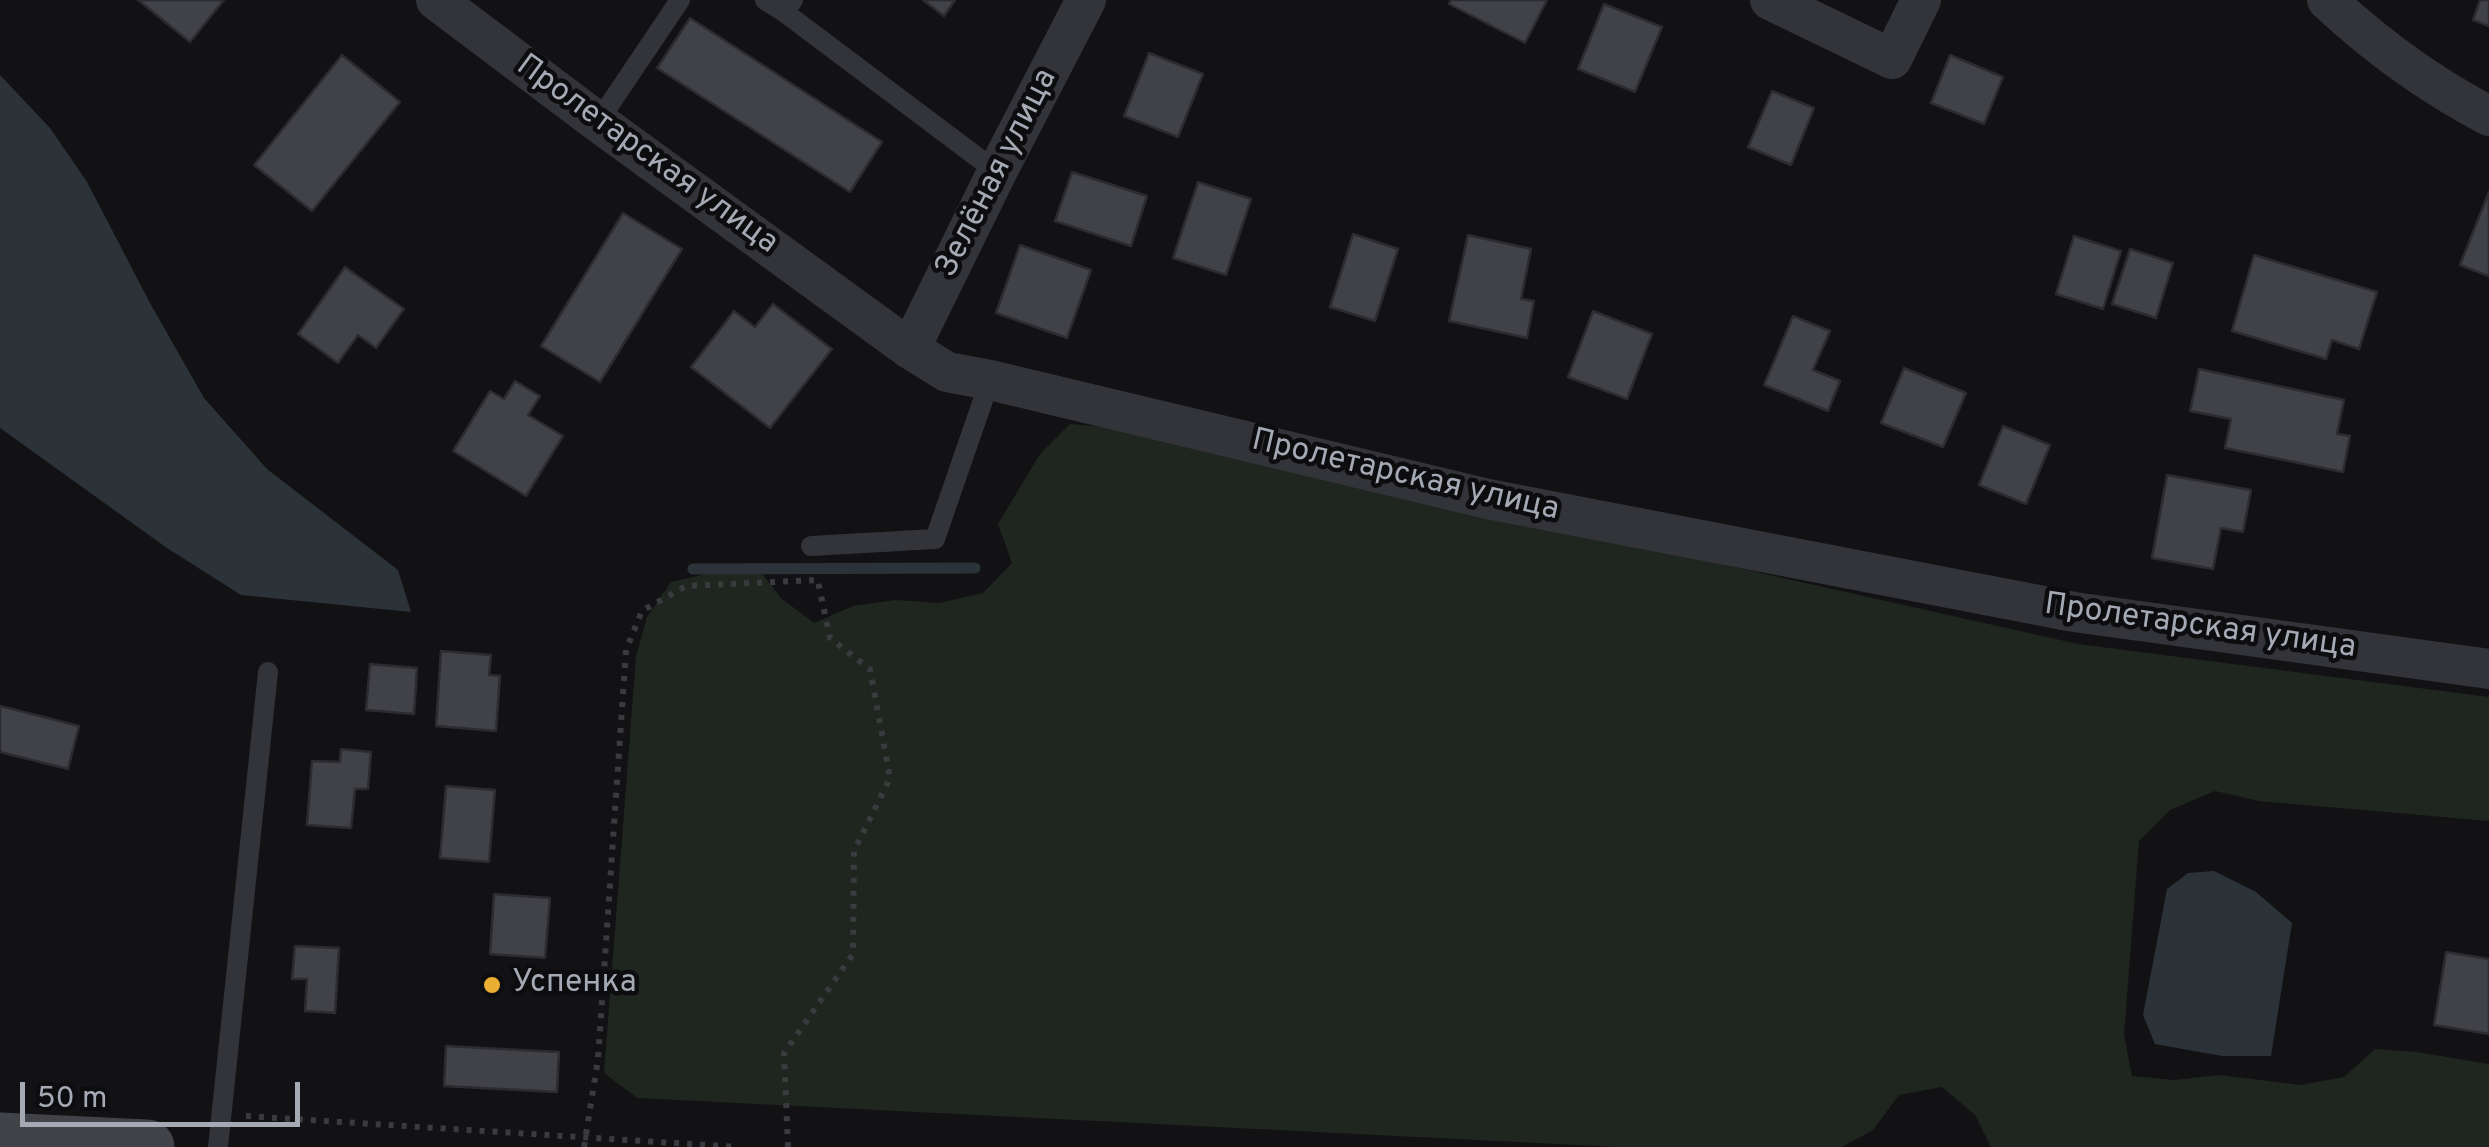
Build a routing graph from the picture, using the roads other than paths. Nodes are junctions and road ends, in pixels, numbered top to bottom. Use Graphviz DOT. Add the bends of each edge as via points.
graph roads {
  1 [pos="436,0"];
  2 [pos="680,0"];
  3 [pos="765,0"];
  4 [pos="1086,0"];
  5 [pos="1770,0"];
  6 [pos="1921,0"];
  7 [pos="2326,0"];
  8 [pos="788,6"];
  9 [pos="2489,116"];
  10 [pos="598,122"];
  11 [pos="998,172"];
  12 [pos="910,350"];
  13 [pos="990,380"];
  14 [pos="811,546"];
  15 [pos="2489,669"];
  16 [pos="268,672"];
  17 [pos="0,1140"];
  18 [pos="146,1147"];
  19 [pos="218,1147"];
  1 -- 10 [label="street, Пролетарская улица"];
  2 -- 10 [label="lane"];
  3 -- 8 [label="lane"];
  4 -- 11 [label="street, Зелёная улица"];
  5 -- 6 [label="street" via="1892,59"];
  7 -- 9 [label="street" via="2378,44"];
  8 -- 11 [label="lane"];
  10 -- 12 [label="street, Пролетарская улица"];
  11 -- 12 [label="street, Зелёная улица"];
  12 -- 13 [label="street, Пролетарская улица" via="947,372"];
  13 -- 14 [label="lane" via="936,540"];
  13 -- 15 [label="street, Пролетарская улица" via="1605,522 2074,612"];
  16 -- 19 [label="lane"];
  17 -- 18 [label="main road"];
}
